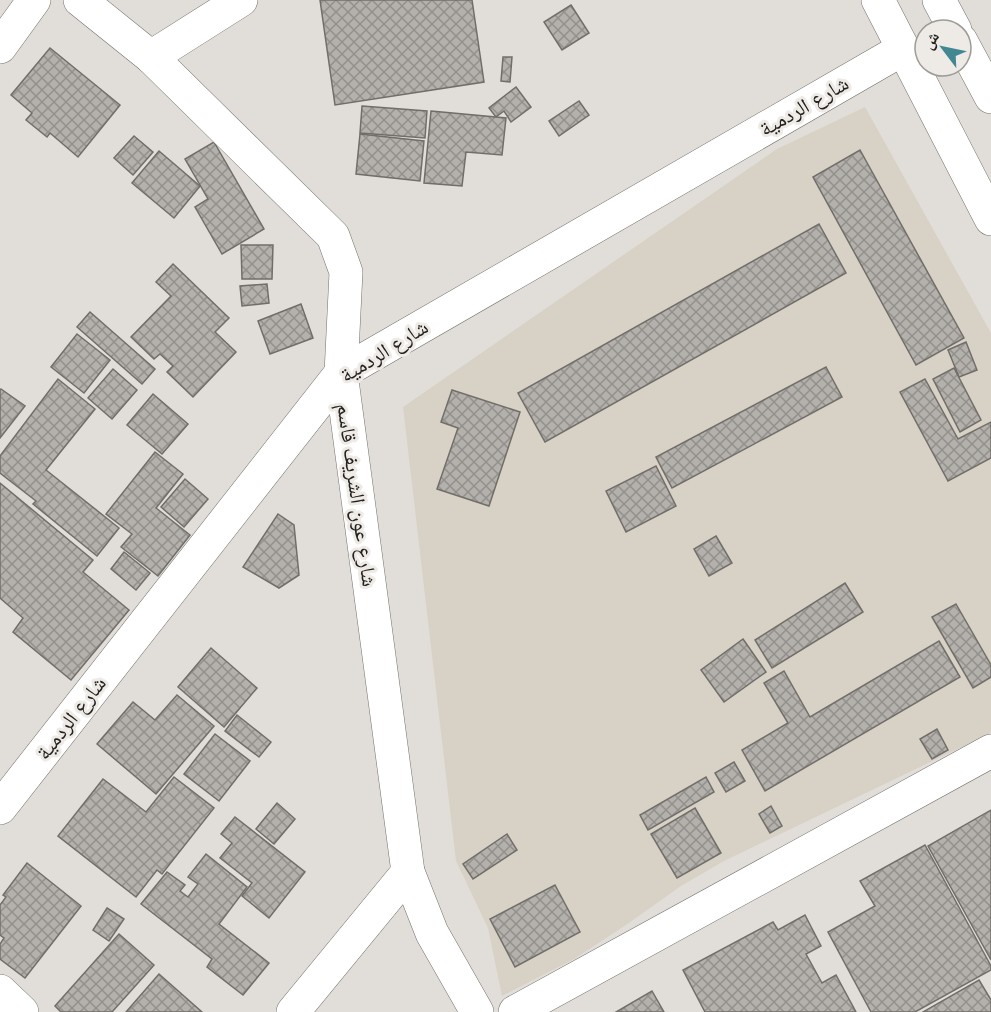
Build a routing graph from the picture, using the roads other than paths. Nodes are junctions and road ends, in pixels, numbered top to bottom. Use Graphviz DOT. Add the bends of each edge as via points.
graph roads {
  1 [pos="34,0"];
  2 [pos="80,0"];
  3 [pos="241,0"];
  4 [pos="878,0"];
  5 [pos="939,0"];
  6 [pos="949,18"];
  7 [pos="0,47"];
  8 [pos="903,49"];
  9 [pos="151,57"];
  10 [pos="973,63"];
  11 [pos="991,97"];
  12 [pos="991,219"];
  13 [pos="341,373"];
  14 [pos="991,752"];
  15 [pos="0,808"];
  16 [pos="408,872"];
  17 [pos="0,991"];
  18 [pos="22,1012"];
  19 [pos="293,1012"];
  20 [pos="477,1012"];
  21 [pos="515,1012"];
  1 -- 7 [label="main road"];
  2 -- 9 [label="main road, شارع عون الشريف قاسم"];
  3 -- 9 [label="main road"];
  4 -- 8 [label="main road"];
  5 -- 6 [label="main road"];
  8 -- 12 [label="main road"];
  8 -- 13 [label="main road, شارع الردمية"];
  9 -- 13 [label="main road, شارع عون الشريف قاسم" via="333,236 346,272"];
  10 -- 11 [label="main road"];
  13 -- 15 [label="main road, شارع الردمية"];
  13 -- 16 [label="main road, شارع عون الشريف قاسم"];
  14 -- 21 [label="main road"];
  16 -- 19 [label="main road"];
  16 -- 20 [label="main road, شارع عون الشريف قاسم" via="432,933"];
  17 -- 18 [label="main road"];
}
